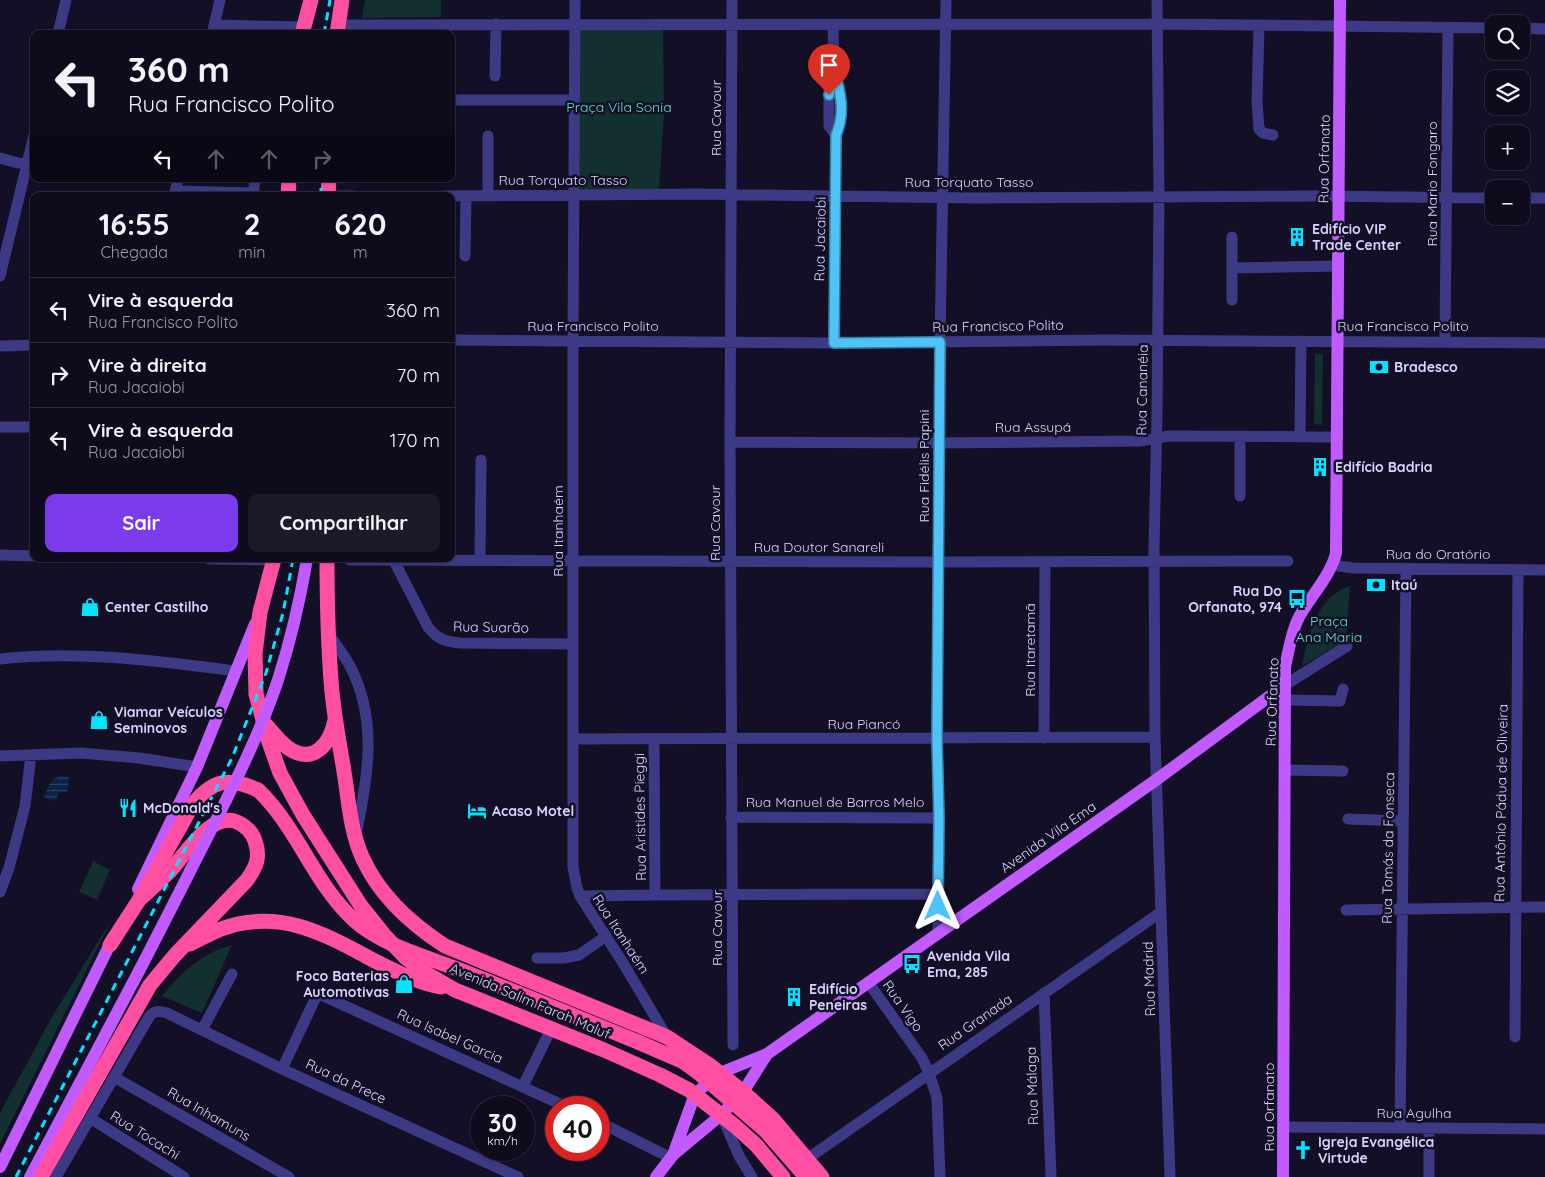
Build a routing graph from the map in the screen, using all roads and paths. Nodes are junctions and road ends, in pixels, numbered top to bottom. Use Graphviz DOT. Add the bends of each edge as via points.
graph roads {
  1 [pos="66,0"];
  2 [pos="220,0"];
  3 [pos="310,0"];
  4 [pos="342,0"];
  5 [pos="575,0"];
  6 [pos="732,0"];
  7 [pos="946,0"];
  8 [pos="1157,0"];
  9 [pos="1340,0"];
  10 [pos="496,24"];
  11 [pos="574,24"];
  12 [pos="732,24"];
  13 [pos="946,24"];
  14 [pos="1157,24"];
  15 [pos="1259,25"];
  16 [pos="833,26"];
  17 [pos="1340,26"];
  18 [pos="1448,27"];
  19 [pos="1485,28"];
  20 [pos="1530,28"];
  21 [pos="213,29"];
  22 [pos="337,29"];
  23 [pos="421,29"];
  24 [pos="1545,29"];
  25 [pos="59,30"];
  26 [pos="303,30"];
  27 [pos="495,76"];
  28 [pos="455,100"];
  29 [pos="573,100"];
  30 [pos="1274,135"];
  31 [pos="488,136"];
  32 [pos="0,158"];
  33 [pos="30,164"];
  34 [pos="731,194"];
  35 [pos="573,195"];
  36 [pos="836,195"];
  37 [pos="455,196"];
  38 [pos="466,196"];
  39 [pos="488,196"];
  40 [pos="1338,196"];
  41 [pos="942,197"];
  42 [pos="1159,197"];
  43 [pos="1447,197"];
  44 [pos="1485,198"];
  45 [pos="1530,198"];
  46 [pos="1545,198"];
  47 [pos="1232,237"];
  48 [pos="465,256"];
  49 [pos="1338,266"];
  50 [pos="1233,268"];
  51 [pos="0,276"];
  52 [pos="1232,300"];
  53 [pos="455,340"];
  54 [pos="1158,340"];
  55 [pos="573,341"];
  56 [pos="1301,341"];
  57 [pos="1337,341"];
  58 [pos="1445,341"];
  59 [pos="730,342"];
  60 [pos="940,342"];
  61 [pos="834,343"];
  62 [pos="1545,343"];
  63 [pos="30,345"];
  64 [pos="0,346"];
  65 [pos="0,427"];
  66 [pos="30,427"];
  67 [pos="1240,436"];
  68 [pos="1300,437"];
  69 [pos="1336,437"];
  70 [pos="1157,438"];
  71 [pos="730,442"];
  72 [pos="939,443"];
  73 [pos="481,460"];
  74 [pos="1240,496"];
  75 [pos="0,555"];
  76 [pos="30,556"];
  77 [pos="455,560"];
  78 [pos="480,560"];
  79 [pos="572,561"];
  80 [pos="1288,561"];
  81 [pos="273,562"];
  82 [pos="306,562"];
  83 [pos="327,562"];
  84 [pos="394,562"];
  85 [pos="730,562"];
  86 [pos="939,562"];
  87 [pos="1046,562"];
  88 [pos="1154,562"];
  89 [pos="1332,565"];
  90 [pos="1406,569"];
  91 [pos="1518,570"];
  92 [pos="1545,570"];
  93 [pos="260,612"];
  94 [pos="328,634"];
  95 [pos="573,644"];
  96 [pos="1347,646"];
  97 [pos="0,659"];
  98 [pos="236,671"];
  99 [pos="1285,685"];
  100 [pos="1342,689"];
  101 [pos="1285,700"];
  102 [pos="335,717"];
  103 [pos="263,722"];
  104 [pos="1155,737"];
  105 [pos="731,738"];
  106 [pos="1044,738"];
  107 [pos="574,739"];
  108 [pos="654,739"];
  109 [pos="937,739"];
  110 [pos="31,755"];
  111 [pos="0,756"];
  112 [pos="197,767"];
  113 [pos="1285,770"];
  114 [pos="1344,771"];
  115 [pos="1156,780"];
  116 [pos="731,817"];
  117 [pos="939,818"];
  118 [pos="1348,819"];
  119 [pos="1403,821"];
  120 [pos="355,840"];
  121 [pos="0,892"];
  122 [pos="732,894"];
  123 [pos="938,894"];
  124 [pos="656,895"];
  125 [pos="580,896"];
  126 [pos="139,900"];
  127 [pos="1545,907"];
  128 [pos="1402,908"];
  129 [pos="1515,908"];
  130 [pos="1346,910"];
  131 [pos="1161,912"];
  132 [pos="938,933"];
  133 [pos="606,936"];
  134 [pos="110,945"];
  135 [pos="182,947"];
  136 [pos="537,958"];
  137 [pos="232,974"];
  138 [pos="868,982"];
  139 [pos="455,990"];
  140 [pos="1044,993"];
  141 [pos="551,1029"];
  142 [pos="202,1030"];
  143 [pos="667,1037"];
  144 [pos="1515,1037"];
  145 [pos="732,1045"];
  146 [pos="767,1054"];
  147 [pos="282,1069"];
  148 [pos="929,1073"];
  149 [pos="114,1077"];
  150 [pos="715,1077"];
  151 [pos="523,1086"];
  152 [pos="695,1094"];
  153 [pos="545,1097"];
  154 [pos="738,1097"];
  155 [pos="722,1115"];
  156 [pos="90,1118"];
  157 [pos="610,1127"];
  158 [pos="1284,1127"];
  159 [pos="1400,1128"];
  160 [pos="1429,1128"];
  161 [pos="1545,1129"];
  162 [pos="672,1157"];
  163 [pos="807,1159"];
  164 [pos="0,1166"];
  165 [pos="30,1177"];
  166 [pos="41,1177"];
  167 [pos="56,1177"];
  168 [pos="184,1177"];
  169 [pos="289,1177"];
  170 [pos="518,1177"];
  171 [pos="656,1177"];
  172 [pos="752,1177"];
  173 [pos="783,1177"];
  174 [pos="806,1177"];
  175 [pos="822,1177"];
  176 [pos="940,1177"];
  177 [pos="1050,1177"];
  178 [pos="1170,1177"];
  179 [pos="1283,1177"];
  180 [pos="1429,1177"];
  1 -- 25 [label="street"];
  2 -- 21 [label="street"];
  3 -- 26 [label="highway"];
  4 -- 22 [label="highway"];
  5 -- 11 [label="street, Rua Itanhaém"];
  6 -- 12 [label="street, Rua Cavour"];
  7 -- 13 [label="street, Rua Fidélis Papini"];
  8 -- 14 [label="street, Rua Cananéia"];
  9 -- 17 [label="main road, Rua Orfanato"];
  10 -- 11 [label="street"];
  10 -- 23 [label="street"];
  10 -- 27 [label="street"];
  11 -- 12 [label="street"];
  11 -- 29 [label="street, Rua Itanhaém"];
  12 -- 16 [label="street"];
  12 -- 34 [label="street, Rua Cavour"];
  13 -- 14 [label="street"];
  13 -- 16 [label="street"];
  13 -- 41 [label="street, Rua Fidélis Papini"];
  14 -- 15 [label="street"];
  14 -- 42 [label="street, Rua Cananéia"];
  15 -- 17 [label="street"];
  15 -- 30 [label="street" via="1259,129"];
  16 -- 36 [label="street, Rua Jacaiobi" via="834,68 842,95 841,124 836,135"];
  17 -- 18 [label="street"];
  17 -- 40 [label="main road, Rua Orfanato"];
  18 -- 19 [label="street"];
  18 -- 43 [label="street, Rua Mario Fongaro"];
  20 -- 24 [label="street"];
  21 -- 26 [label="street"];
  22 -- 23 [label="street"];
  28 -- 29 [label="street"];
  29 -- 35 [label="street, Rua Itanhaém"];
  31 -- 39 [label="street"];
  32 -- 33 [label="street"];
  33 -- 51 [label="street"];
  34 -- 35 [label="street, Rua Torquato Tasso"];
  34 -- 36 [label="street, Rua Torquato Tasso"];
  34 -- 59 [label="street, Rua Cavour"];
  35 -- 39 [label="street, Rua Torquato Tasso"];
  35 -- 55 [label="street, Rua Itanhaém"];
  36 -- 41 [label="street, Rua Torquato Tasso"];
  36 -- 61 [label="street, Rua Jacaiobi"];
  37 -- 38 [label="street, Rua Torquato Tasso"];
  38 -- 39 [label="street, Rua Torquato Tasso"];
  38 -- 48 [label="street"];
  40 -- 42 [label="street, Rua Torquato Tasso"];
  40 -- 43 [label="street, Rua Torquato Tasso"];
  40 -- 49 [label="main road, Rua Orfanato"];
  41 -- 42 [label="street, Rua Torquato Tasso"];
  41 -- 60 [label="street, Rua Fidélis Papini"];
  42 -- 54 [label="street, Rua Cananéia"];
  43 -- 44 [label="street, Rua Torquato Tasso"];
  43 -- 58 [label="street, Rua Mario Fongaro"];
  45 -- 46 [label="street"];
  47 -- 50 [label="street"];
  49 -- 50 [label="street"];
  49 -- 57 [label="main road, Rua Orfanato"];
  50 -- 52 [label="street"];
  53 -- 55 [label="street, Rua Francisco Polito"];
  54 -- 56 [label="street, Rua Francisco Polito"];
  54 -- 60 [label="street, Rua Francisco Polito"];
  54 -- 70 [label="street, Rua Cananéia"];
  55 -- 59 [label="street, Rua Francisco Polito"];
  55 -- 79 [label="street, Rua Itanhaém"];
  56 -- 57 [label="street, Rua Francisco Polito"];
  56 -- 68 [label="street"];
  57 -- 58 [label="street, Rua Francisco Polito"];
  57 -- 69 [label="main road, Rua Orfanato"];
  58 -- 62 [label="street, Rua Francisco Polito"];
  59 -- 61 [label="street, Rua Francisco Polito"];
  59 -- 71 [label="street, Rua Cavour"];
  60 -- 61 [label="street, Rua Francisco Polito"];
  60 -- 72 [label="street, Rua Fidélis Papini"];
  63 -- 64 [label="street"];
  65 -- 66 [label="street"];
  67 -- 68 [label="street, Rua Assupá"];
  67 -- 70 [label="street, Rua Assupá"];
  67 -- 74 [label="street"];
  68 -- 69 [label="street, Rua Assupá"];
  69 -- 89 [label="main road, Rua Orfanato" via="1336,552"];
  70 -- 72 [label="street, Rua Assupá" via="1140,441"];
  70 -- 88 [label="street, Rua Cananéia"];
  71 -- 72 [label="street, Rua Assupá"];
  71 -- 85 [label="street, Rua Cavour"];
  72 -- 86 [label="street, Rua Fidélis Papini"];
  73 -- 78 [label="street"];
  75 -- 76 [label="street"];
  77 -- 78 [label="street, Rua Doutor Sanareli"];
  78 -- 79 [label="street, Rua Doutor Sanareli"];
  79 -- 85 [label="street, Rua Doutor Sanareli"];
  79 -- 95 [label="street, Rua Itanhaém"];
  80 -- 88 [label="street, Rua Doutor Sanareli"];
  81 -- 93 [label="highway, Avenida Salim Farah Maluf"];
  82 -- 165 [label="main road, bridge" via="289,642 254,742 139,971"];
  83 -- 94 [label="highway, Avenida Salim Farah Maluf"];
  84 -- 95 [label="street, Rua Suarão" via="428,627 441,639 461,643"];
  85 -- 86 [label="street, Rua Doutor Sanareli"];
  85 -- 105 [label="street, Rua Cavour"];
  86 -- 87 [label="street, Rua Doutor Sanareli"];
  86 -- 109 [label="street, Rua Fidélis Papini"];
  87 -- 88 [label="street, Rua Doutor Sanareli"];
  87 -- 106 [label="street, Rua Itaretamã"];
  88 -- 104 [label="street, Rua Cananéia"];
  89 -- 90 [label="street, Rua do Oratório"];
  89 -- 99 [label="main road, Rua Orfanato" via="1298,619 1290,643"];
  90 -- 91 [label="street, Rua do Oratório"];
  90 -- 119 [label="street, Rua Tomás da Fonseca"];
  91 -- 92 [label="street, Rua do Oratório"];
  91 -- 129 [label="street, Rua Antônio Pádua de Oliveira"];
  93 -- 98 [label="main road"];
  93 -- 103 [label="highway, Avenida Salim Farah Maluf" via="255,654 256,694"];
  94 -- 102 [label="highway, Avenida Salim Farah Maluf"];
  94 -- 120 [label="street" via="358,683 369,735 367,776"];
  95 -- 107 [label="street, Rua Itanhaém"];
  96 -- 99 [label="street, Avenida Vila Ema"];
  97 -- 98 [label="street" via="90,656"];
  98 -- 112 [label="main road"];
  99 -- 101 [label="main road, Rua Orfanato"];
  99 -- 115 [label="main road, Avenida Vila Ema"];
  100 -- 101 [label="street" via="1340,701"];
  101 -- 113 [label="main road, Rua Orfanato"];
  102 -- 103 [label="highway" via="331,735 321,749 305,754 288,748"];
  102 -- 120 [label="highway, Avenida Salim Farah Maluf"];
  103 -- 139 [label="highway, Avenida Salim Farah Maluf" via="280,773 302,814 361,906 406,958"];
  104 -- 106 [label="street, Rua Piancó"];
  104 -- 115 [label="street, Rua Cananéia"];
  105 -- 108 [label="street, Rua Piancó"];
  105 -- 109 [label="street, Rua Piancó"];
  105 -- 116 [label="street, Rua Cavour"];
  106 -- 109 [label="street, Rua Piancó"];
  107 -- 108 [label="street, Rua Piancó"];
  107 -- 125 [label="street, Rua Itanhaém" via="573,867"];
  108 -- 124 [label="street, Rua Aristides Pieggi"];
  109 -- 117 [label="street, Rua Fidélis Papini"];
  110 -- 111 [label="street"];
  110 -- 112 [label="street" via="81,753"];
  110 -- 121 [label="street" via="25,806"];
  112 -- 134 [label="main road"];
  113 -- 114 [label="street"];
  113 -- 158 [label="main road, Rua Orfanato"];
  115 -- 131 [label="street, Rua Madrid"];
  115 -- 132 [label="main road, Avenida Vila Ema"];
  116 -- 117 [label="street, Rua Manuel de Barros Melo"];
  116 -- 122 [label="street, Rua Cavour"];
  117 -- 123 [label="street, Rua Fidélis Papini"];
  118 -- 119 [label="street"];
  119 -- 128 [label="street, Rua Tomás da Fonseca"];
  120 -- 143 [label="highway, Avenida Salim Farah Maluf" via="374,880 387,897 424,932 445,946"];
  122 -- 123 [label="street"];
  122 -- 124 [label="street"];
  122 -- 145 [label="street, Rua Cavour"];
  123 -- 132 [label="street, Rua Fidélis Papini"];
  124 -- 125 [label="street"];
  125 -- 133 [label="street, Rua Itanhaém"];
  126 -- 134 [label="highway"];
  126 -- 135 [label="highway" via="213,824 228,819 248,828 258,856 254,871"];
  126 -- 150 [label="highway, bridge" via="202,793 223,782 245,784 258,790 277,812 330,894 373,934 638,1042"];
  127 -- 129 [label="street"];
  128 -- 129 [label="street"];
  128 -- 130 [label="street"];
  128 -- 159 [label="street, Rua Tomás da Fonseca"];
  129 -- 144 [label="street, Rua Antônio Pádua de Oliveira"];
  131 -- 140 [label="street, Rua Granada"];
  131 -- 178 [label="street, Rua Madrid"];
  132 -- 138 [label="main road, Avenida Vila Ema"];
  133 -- 136 [label="street" via="579,955"];
  133 -- 143 [label="street, Rua Itanhaém"];
  134 -- 164 [label="main road"];
  135 -- 139 [label="highway" via="238,924 255,921 290,923 326,935 414,980"];
  135 -- 166 [label="highway" via="140,1001"];
  137 -- 142 [label="street"];
  138 -- 146 [label="main road, Avenida Vila Ema"];
  138 -- 148 [label="street, Rua Vigo" via="922,1058"];
  139 -- 141 [label="highway, Avenida Salim Farah Maluf"];
  140 -- 148 [label="street, Rua Granada"];
  140 -- 177 [label="street, Rua Málaga"];
  141 -- 151 [label="street"];
  141 -- 152 [label="highway, Avenida Salim Farah Maluf" via="660,1075"];
  142 -- 147 [label="street, Rua da Prece"];
  142 -- 149 [label="street, Rua da Prece" via="154,1011"];
  143 -- 150 [label="highway, Avenida Salim Farah Maluf" via="689,1050"];
  146 -- 150 [label="main road, Avenida Vila Ema"];
  146 -- 154 [label="main road, Avenida Vila Ema"];
  147 -- 151 [label="street, Rua Isabel Garcia" via="318,994"];
  147 -- 170 [label="street, Rua da Prece"];
  148 -- 163 [label="street, Rua Granada"];
  148 -- 176 [label="street, Rua Vigo" via="937,1098"];
  149 -- 156 [label="street"];
  149 -- 169 [label="street, Rua Inhamuns"];
  150 -- 152 [label="main road, Avenida Vila Ema"];
  150 -- 154 [label="highway"];
  151 -- 153 [label="street, Rua Isabel Garcia"];
  152 -- 155 [label="highway, Avenida Salim Farah Maluf"];
  152 -- 162 [label="main road, Avenida Vila Ema"];
  154 -- 155 [label="main road, Avenida Vila Ema"];
  154 -- 163 [label="highway" via="773,1119"];
  154 -- 174 [label="highway"];
  155 -- 162 [label="main road, Avenida Vila Ema"];
  155 -- 172 [label="street" via="739,1156"];
  155 -- 173 [label="highway, Avenida Salim Farah Maluf" via="756,1145"];
  156 -- 167 [label="street"];
  156 -- 168 [label="street, Rua Tocachi"];
  157 -- 162 [label="street"];
  158 -- 159 [label="street, Rua Agulha"];
  158 -- 179 [label="main road, Rua Orfanato"];
  159 -- 160 [label="street, Rua Agulha"];
  160 -- 161 [label="street, Rua Agulha"];
  160 -- 180 [label="street"];
  162 -- 171 [label="main road, Avenida Vila Ema"];
  163 -- 175 [label="highway"];
}
